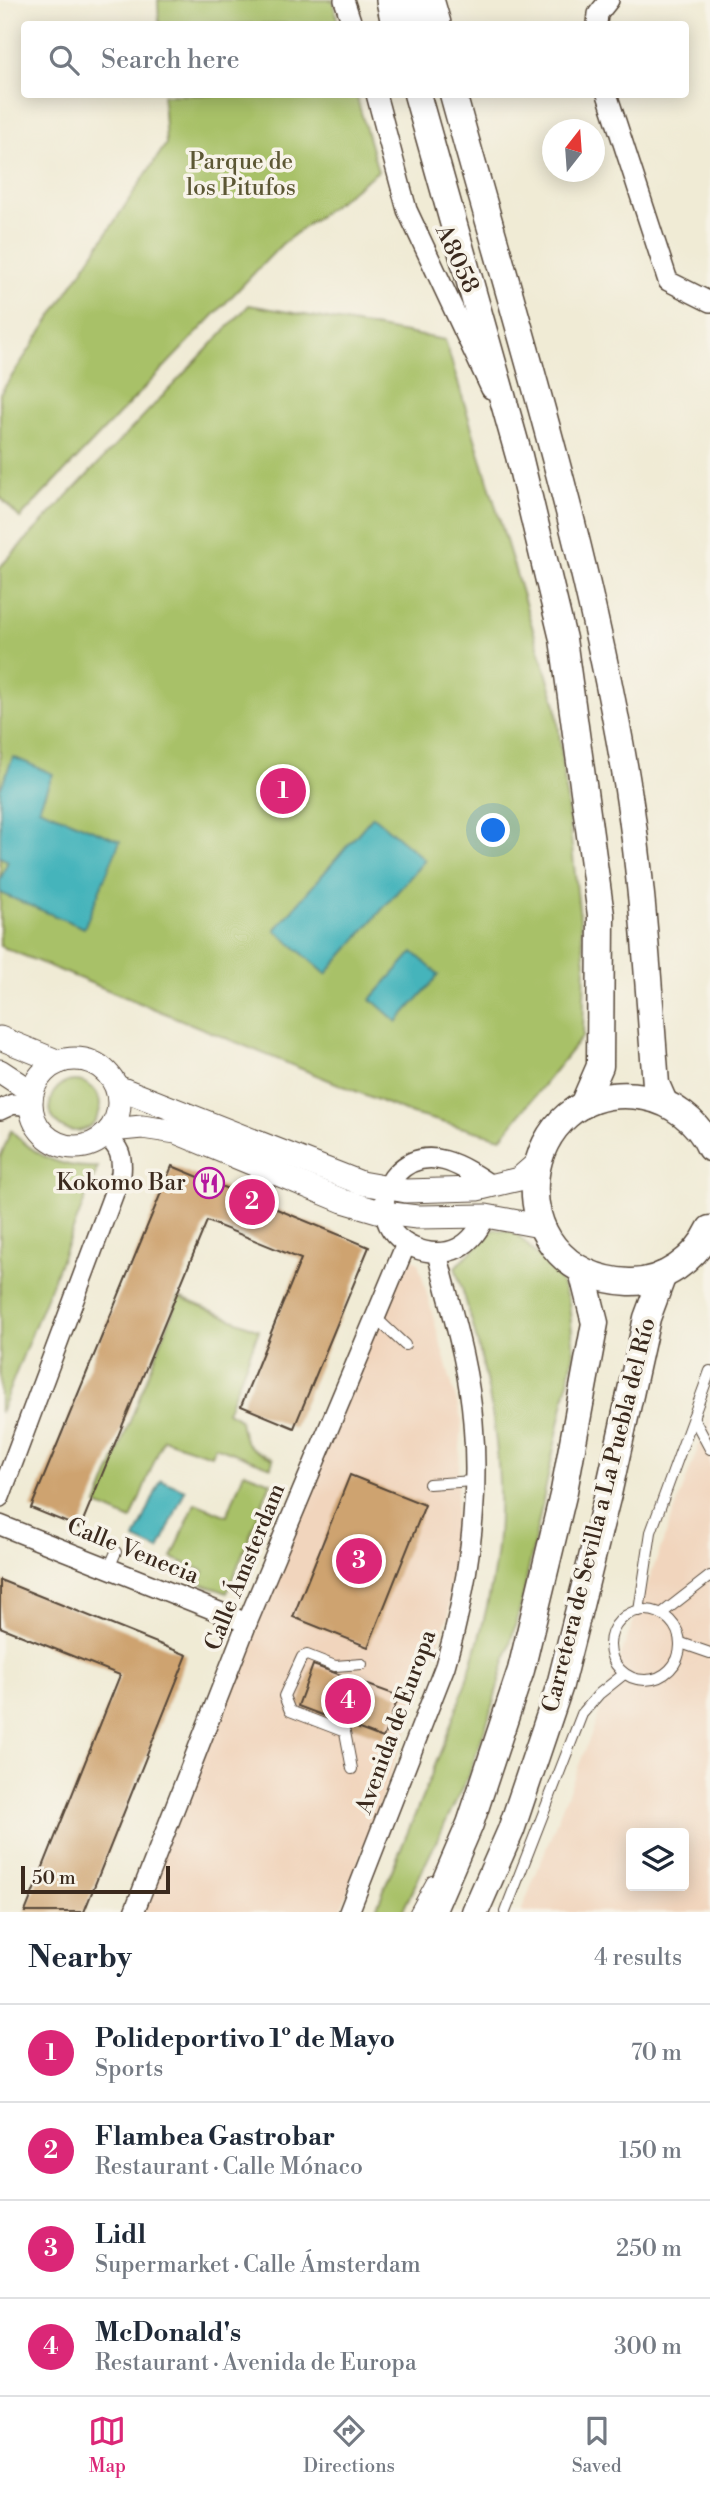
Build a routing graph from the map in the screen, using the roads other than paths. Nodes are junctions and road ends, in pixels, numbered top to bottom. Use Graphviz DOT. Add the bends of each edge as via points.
graph roads {
  1 [pos="344,0"];
  2 [pos="394,0"];
  3 [pos="426,0"];
  4 [pos="609,0"];
  5 [pos="351,21"];
  6 [pos="399,21"];
  7 [pos="432,21"];
  8 [pos="597,21"];
  9 [pos="377,98"];
  10 [pos="418,98"];
  11 [pos="454,98"];
  12 [pos="608,98"];
  13 [pos="710,302"];
  14 [pos="513,438"];
  15 [pos="0,1038"];
  16 [pos="58,1062"];
  17 [pos="0,1071"];
  18 [pos="117,1087"];
  19 [pos="32,1099"];
  20 [pos="663,1100"];
  21 [pos="583,1105"];
  22 [pos="0,1110"];
  23 [pos="702,1121"];
  24 [pos="108,1132"];
  25 [pos="710,1148"];
  26 [pos="535,1165"];
  27 [pos="492,1185"];
  28 [pos="388,1188"];
  29 [pos="384,1213"];
  30 [pos="486,1216"];
  31 [pos="540,1226"];
  32 [pos="710,1229"];
  33 [pos="406,1244"];
  34 [pos="438,1253"];
  35 [pos="582,1271"];
  36 [pos="663,1275"];
  37 [pos="376,1317"];
  38 [pos="405,1345"];
  39 [pos="710,1371"];
  40 [pos="693,1417"];
  41 [pos="710,1450"];
  42 [pos="473,1481"];
  43 [pos="429,1484"];
  44 [pos="0,1497"];
  45 [pos="0,1525"];
  46 [pos="710,1576"];
  47 [pos="639,1611"];
  48 [pos="662,1614"];
  49 [pos="247,1623"];
  50 [pos="681,1643"];
  51 [pos="710,1653"];
  52 [pos="362,1664"];
  53 [pos="625,1674"];
  54 [pos="352,1769"];
  55 [pos="479,1798"];
  56 [pos="134,1912"];
  57 [pos="349,1912"];
  58 [pos="415,1912"];
  59 [pos="432,1912"];
  60 [pos="475,1912"];
  61 [pos="505,1912"];
  1 -- 5 [label="street"];
  2 -- 6 [label="highway"];
  3 -- 7 [label="highway"];
  4 -- 8 [label="street"];
  9 -- 14 [label="street, A8058" via="407,210"];
  10 -- 14 [label="main road"];
  11 -- 20 [label="main road" via="598,634 627,784 656,1084"];
  12 -- 13 [label="street" via="668,281"];
  14 -- 21 [label="main road" via="563,639 601,915 600,1066"];
  15 -- 16 [label="street"];
  16 -- 18 [label="street" via="72,1058 93,1062"];
  16 -- 19 [label="street" via="46,1069"];
  17 -- 19 [label="street"];
  18 -- 24 [label="street" via="120,1107"];
  18 -- 28 [label="street" via="316,1168"];
  19 -- 22 [label="street"];
  19 -- 24 [label="street" via="41,1131 64,1145 90,1145"];
  20 -- 21 [label="main road" via="612,1096"];
  20 -- 23 [label="main road"];
  21 -- 26 [label="main road" via="546,1139"];
  23 -- 25 [label="main road"];
  24 -- 29 [label="street" via="142,1127 176,1132 343,1201"];
  24 -- 44 [label="street" via="123,1158 121,1174"];
  26 -- 27 [label="street" via="519,1179"];
  26 -- 31 [label="main road" via="533,1196"];
  27 -- 28 [label="street" via="477,1189"];
  27 -- 28 [label="street" via="467,1169 429,1156 404,1165"];
  28 -- 29 [label="street"];
  29 -- 30 [label="street"];
  29 -- 33 [label="street"];
  30 -- 31 [label="street"];
  30 -- 34 [label="street" via="475,1235 458,1248"];
  31 -- 35 [label="main road" via="557,1252"];
  32 -- 36 [label="main road" via="686,1261"];
  33 -- 34 [label="street"];
  33 -- 37 [label="street, Calle Ámsterdam"];
  34 -- 42 [label="street, Avenida de Europa" via="474,1422"];
  35 -- 36 [label="main road" via="622,1282"];
  35 -- 55 [label="main road" via="595,1323 564,1491 521,1670"];
  36 -- 60 [label="main road, Carretera de Sevilla a La Puebla del Río" via="647,1318 560,1685 511,1830"];
  37 -- 38 [label="lane"];
  37 -- 49 [label="street, Calle Ámsterdam"];
  39 -- 40 [label="lane"];
  40 -- 41 [label="lane"];
  40 -- 47 [label="lane" via="651,1532"];
  42 -- 43 [label="lane"];
  42 -- 57 [label="street, Avenida de Europa" via="455,1633"];
  45 -- 49 [label="street, Calle Venecia" via="113,1560"];
  46 -- 48 [label="lane"];
  47 -- 48 [label="lane"];
  47 -- 53 [label="lane" via="618,1623 610,1640 615,1663"];
  48 -- 50 [label="lane" via="678,1631"];
  49 -- 56 [label="street, Calle Ámsterdam"];
  50 -- 51 [label="lane"];
  50 -- 53 [label="lane" via="678,1659 662,1677 647,1681"];
  52 -- 54 [label="lane" via="335,1666 302,1657 284,1696 290,1711 345,1732"];
  53 -- 61 [label="lane" via="583,1714"];
  55 -- 58 [label="lane"];
  55 -- 59 [label="main road"];
}
